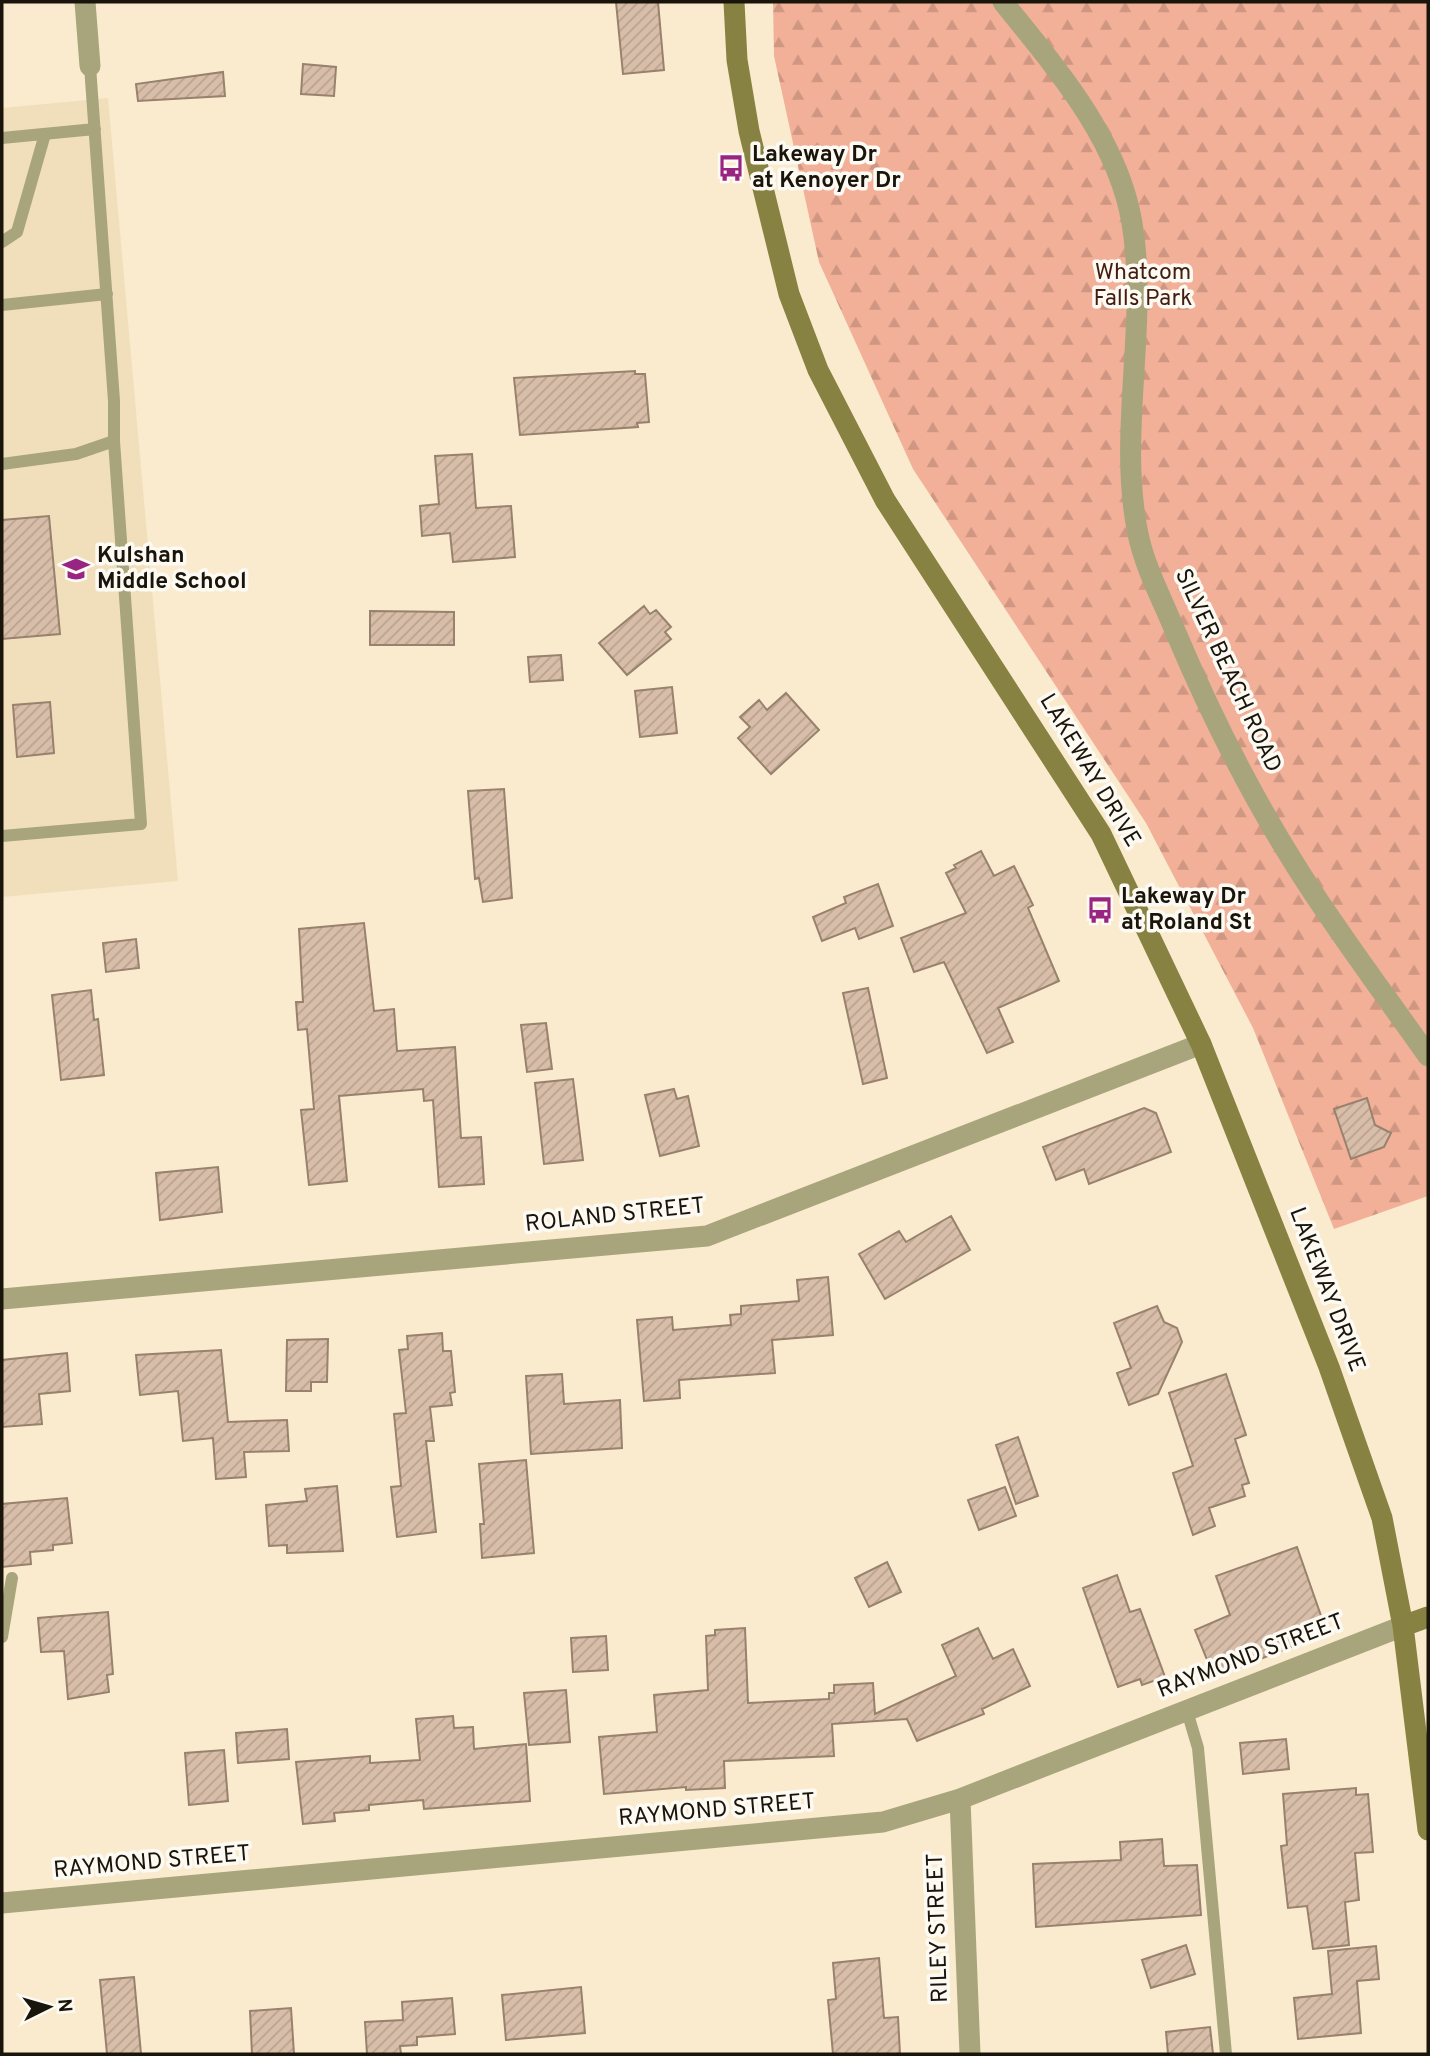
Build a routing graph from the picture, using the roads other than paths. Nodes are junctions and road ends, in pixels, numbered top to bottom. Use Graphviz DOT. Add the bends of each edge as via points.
graph roads {
  1 [pos="85,2"];
  2 [pos="734,2"];
  3 [pos="1003,2"];
  4 [pos="90,66"];
  5 [pos="95,129"];
  6 [pos="45,134"];
  7 [pos="2,138"];
  8 [pos="2,242"];
  9 [pos="107,294"];
  10 [pos="2,305"];
  11 [pos="114,441"];
  12 [pos="2,464"];
  13 [pos="2,836"];
  14 [pos="1201,1044"];
  15 [pos="1428,1056"];
  16 [pos="2,1299"];
  17 [pos="12,1577"];
  18 [pos="1428,1617"];
  19 [pos="1403,1626"];
  20 [pos="2,1637"];
  21 [pos="1187,1711"];
  22 [pos="960,1799"];
  23 [pos="1428,1830"];
  24 [pos="2,1903"];
  25 [pos="970,2054"];
  26 [pos="1226,2054"];
  1 -- 4 [label="street"];
  2 -- 14 [label="main road, LAKEWAY DRIVE" via="737,60 749,131 789,294 818,370 885,500 1101,834"];
  3 -- 15 [label="street, SILVER BEACH ROAD" via="1086,111 1126,197 1135,247 1133,487 1138,534 1148,565 1198,682 1293,862"];
  4 -- 5 [label="lane"];
  5 -- 6 [label="lane"];
  5 -- 9 [label="lane"];
  6 -- 7 [label="lane"];
  6 -- 8 [label="lane" via="18,232"];
  9 -- 10 [label="lane"];
  9 -- 11 [label="lane"];
  11 -- 12 [label="lane" via="76,454"];
  11 -- 13 [label="lane" via="141,824"];
  14 -- 16 [label="street, ROLAND STREET" via="707,1236"];
  14 -- 19 [label="main road, LAKEWAY DRIVE" via="1329,1367 1382,1518"];
  17 -- 20 [label="lane"];
  18 -- 19 [label="main road"];
  19 -- 21 [label="street, RAYMOND STREET"];
  19 -- 23 [label="main road, LAKEWAY DRIVE"];
  21 -- 22 [label="street, RAYMOND STREET"];
  21 -- 26 [label="lane" via="1198,1748"];
  22 -- 24 [label="street, RAYMOND STREET" via="883,1822"];
  22 -- 25 [label="street, RILEY STREET"];
}
